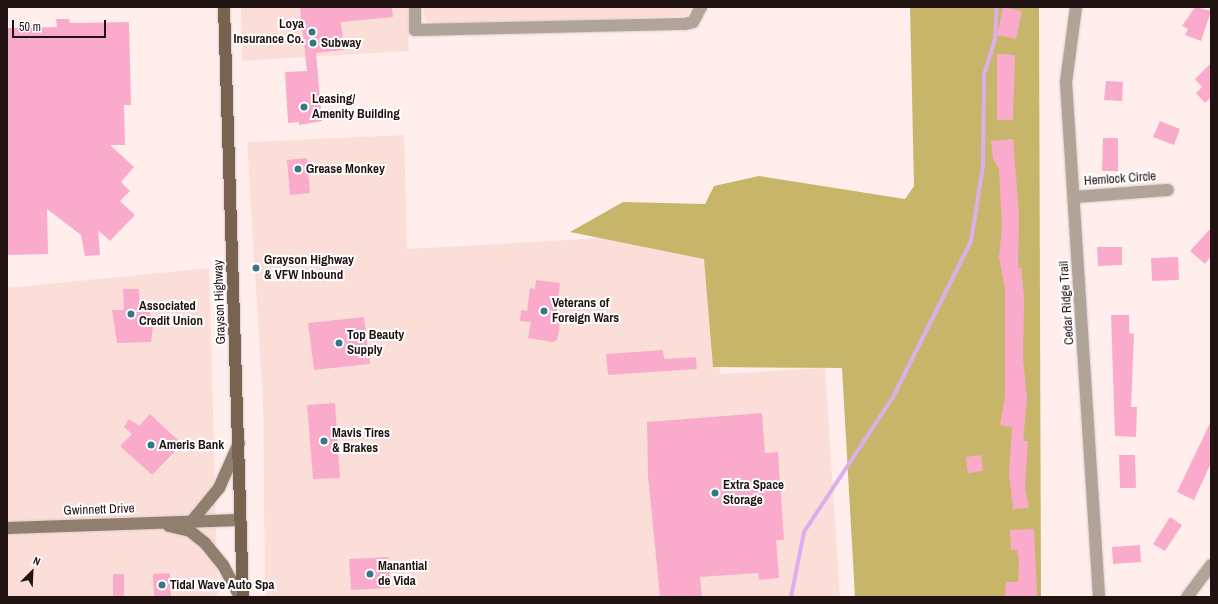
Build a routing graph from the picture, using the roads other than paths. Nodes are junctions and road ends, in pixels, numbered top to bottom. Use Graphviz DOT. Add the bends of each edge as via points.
graph roads {
  1 [pos="224,7"];
  2 [pos="415,7"];
  3 [pos="701,7"];
  4 [pos="1076,7"];
  5 [pos="1168,190"];
  6 [pos="1074,197"];
  7 [pos="239,443"];
  8 [pos="240,520"];
  9 [pos="192,521"];
  10 [pos="154,522"];
  11 [pos="7,528"];
  12 [pos="1211,565"];
  13 [pos="240,597"];
  14 [pos="244,597"];
  15 [pos="1099,597"];
  16 [pos="1187,597"];
  1 -- 7 [label="main road, Grayson Highway"];
  2 -- 3 [label="street" via="415,30 685,24 693,22"];
  4 -- 6 [label="street, Cedar Ridge Trail" via="1066,82"];
  5 -- 6 [label="street, Hemlock Circle"];
  6 -- 15 [label="street, Cedar Ridge Trail"];
  7 -- 8 [label="main road, Grayson Highway"];
  7 -- 9 [label="street" via="219,488"];
  8 -- 9 [label="street, Gwinnett Drive"];
  8 -- 14 [label="main road, Grayson Highway"];
  9 -- 10 [label="street, Gwinnett Drive"];
  10 -- 11 [label="street, Gwinnett Drive"];
  10 -- 13 [label="street" via="190,531 205,543 223,565"];
  12 -- 16 [label="street"];
}
